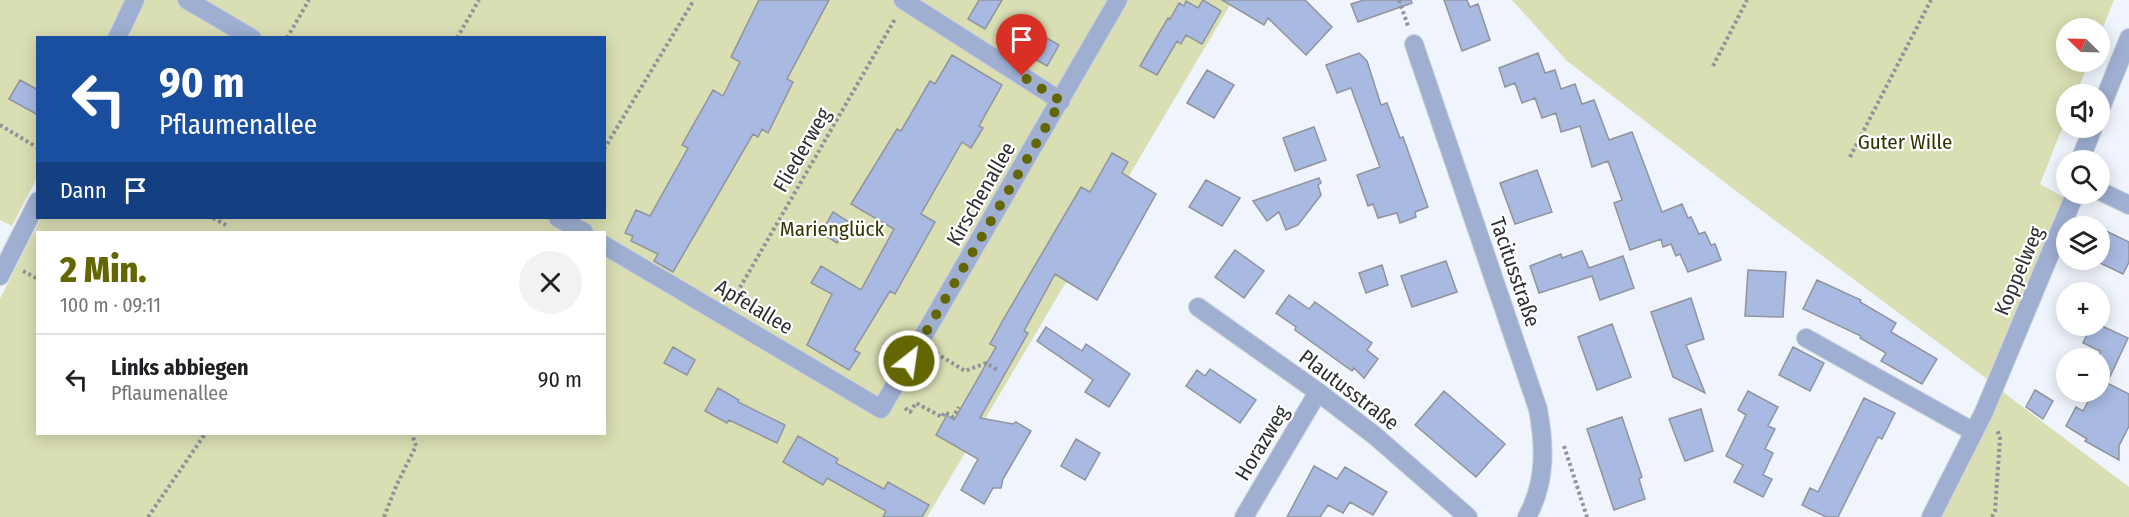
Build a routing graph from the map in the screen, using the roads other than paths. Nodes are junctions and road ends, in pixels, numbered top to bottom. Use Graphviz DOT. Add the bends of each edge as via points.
graph roads {
  1 [pos="135,0"];
  2 [pos="186,0"];
  3 [pos="1118,0"];
  4 [pos="904,1"];
  5 [pos="118,36"];
  6 [pos="249,36"];
  7 [pos="2129,39"];
  8 [pos="1414,44"];
  9 [pos="2110,86"];
  10 [pos="1061,101"];
  11 [pos="2110,196"];
  12 [pos="2071,204"];
  13 [pos="36,205"];
  14 [pos="2129,205"];
  15 [pos="560,219"];
  16 [pos="582,231"];
  17 [pos="606,246"];
  18 [pos="0,276"];
  19 [pos="1198,307"];
  20 [pos="1806,338"];
  21 [pos="1318,392"];
  22 [pos="884,404"];
  23 [pos="1974,432"];
  24 [pos="1244,517"];
  25 [pos="1468,517"];
  26 [pos="1527,517"];
  27 [pos="1930,517"];
  1 -- 5 [label="street"];
  2 -- 6 [label="street"];
  3 -- 10 [label="street, Kirschenallee"];
  4 -- 10 [label="street"];
  7 -- 9 [label="street"];
  8 -- 26 [label="street, Tacitusstraße" via="1538,409 1543,467"];
  10 -- 22 [label="street, Kirschenallee"];
  11 -- 14 [label="street"];
  12 -- 23 [label="street, Koppelweg"];
  13 -- 18 [label="street"];
  15 -- 16 [label="street"];
  17 -- 22 [label="street, Apfelallee"];
  19 -- 21 [label="street, Plautusstraße"];
  20 -- 23 [label="street"];
  21 -- 24 [label="street, Horazweg"];
  21 -- 25 [label="street, Plautusstraße"];
  23 -- 27 [label="street, Koppelweg"];
}
